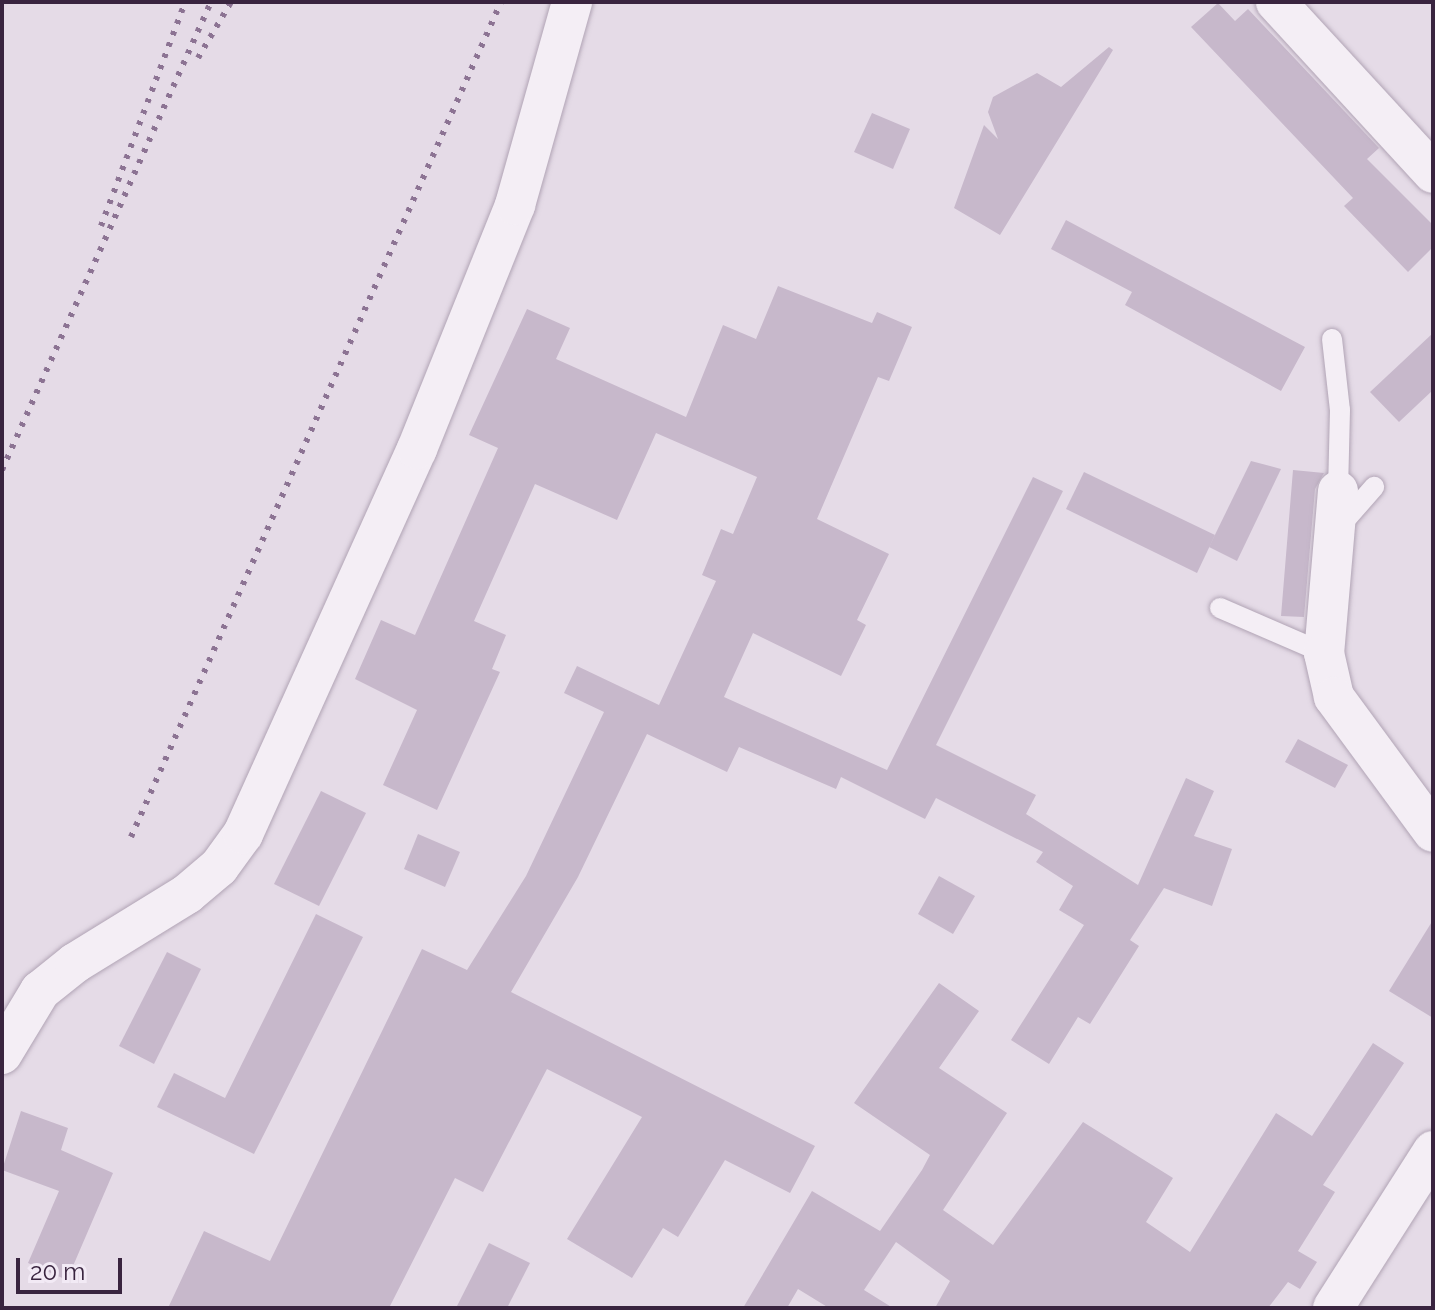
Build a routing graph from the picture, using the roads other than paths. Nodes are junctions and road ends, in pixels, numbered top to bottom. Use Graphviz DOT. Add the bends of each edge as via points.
graph roads {
  1 [pos="572,2"];
  2 [pos="1276,2"];
  3 [pos="1433,173"];
  4 [pos="1332,339"];
  5 [pos="1350,502"];
  6 [pos="1220,608"];
  7 [pos="1324,653"];
  8 [pos="1428,812"];
  9 [pos="2,1054"];
  10 [pos="1433,1151"];
  11 [pos="1333,1308"];
  1 -- 9 [label="street" via="515,205 417,449 243,834 219,867 187,894 85,956 40,991"];
  2 -- 3 [label="street"];
  4 -- 5 [label="lane"];
  5 -- 7 [label="street"];
  6 -- 7 [label="lane"];
  7 -- 8 [label="street" via="1334,697"];
  10 -- 11 [label="street"];
}
